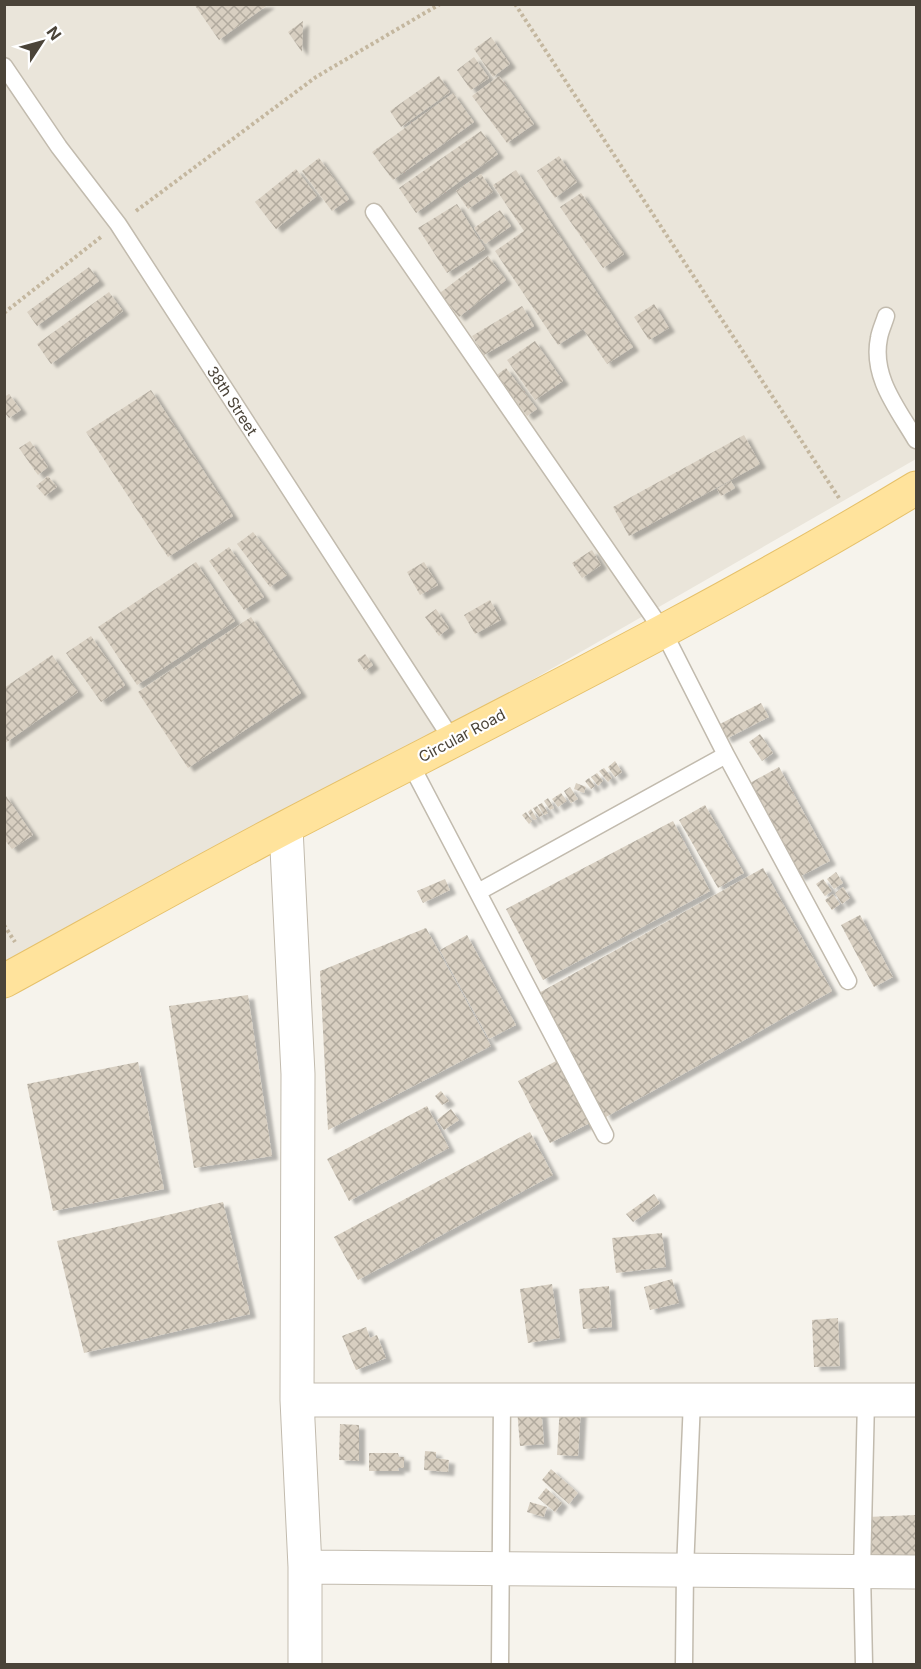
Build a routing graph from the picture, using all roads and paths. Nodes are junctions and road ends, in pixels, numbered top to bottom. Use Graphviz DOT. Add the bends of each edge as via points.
graph roads {
  1 [pos="440,4"];
  2 [pos="515,4"];
  3 [pos="4,66"];
  4 [pos="374,212"];
  5 [pos="118,224"];
  6 [pos="4,313"];
  7 [pos="886,316"];
  8 [pos="916,440"];
  9 [pos="916,488"];
  10 [pos="856,524"];
  11 [pos="663,631"];
  12 [pos="453,741"];
  13 [pos="726,755"];
  14 [pos="410,763"];
  15 [pos="286,828"];
  16 [pos="478,892"];
  17 [pos="4,981"];
  18 [pos="848,981"];
  19 [pos="605,1135"];
  20 [pos="297,1400"];
  21 [pos="502,1400"];
  22 [pos="692,1400"];
  23 [pos="866,1400"];
  24 [pos="916,1400"];
  25 [pos="305,1567"];
  26 [pos="501,1568"];
  27 [pos="685,1570"];
  28 [pos="862,1572"];
  29 [pos="916,1572"];
  30 [pos="305,1665"];
  31 [pos="500,1665"];
  32 [pos="684,1665"];
  33 [pos="864,1665"];
  1 -- 5 [label="path" via="316,77"];
  2 -- 10 [label="path"];
  3 -- 5 [label="lane, 38th Street"];
  4 -- 11 [label="lane"];
  5 -- 6 [label="path"];
  5 -- 12 [label="lane, 38th Street"];
  7 -- 8 [label="lane" via="878,339 878,368 886,391"];
  9 -- 10 [label="main road, Circular Road"];
  10 -- 11 [label="main road, Circular Road"];
  11 -- 12 [label="main road, Circular Road"];
  11 -- 13 [label="lane"];
  12 -- 14 [label="main road, Circular Road"];
  13 -- 16 [label="lane"];
  13 -- 18 [label="lane"];
  14 -- 15 [label="main road, Circular Road"];
  14 -- 16 [label="lane"];
  15 -- 17 [label="main road, Circular Road"];
  15 -- 20 [label="street" via="298,1074"];
  16 -- 19 [label="lane"];
  20 -- 21 [label="street"];
  20 -- 25 [label="street"];
  21 -- 22 [label="street"];
  21 -- 26 [label="lane"];
  22 -- 23 [label="street"];
  22 -- 27 [label="lane"];
  23 -- 24 [label="street"];
  23 -- 28 [label="lane"];
  25 -- 26 [label="street"];
  25 -- 30 [label="street"];
  26 -- 27 [label="street"];
  26 -- 31 [label="lane"];
  27 -- 28 [label="street"];
  27 -- 32 [label="lane"];
  28 -- 29 [label="street"];
  28 -- 33 [label="lane"];
}
